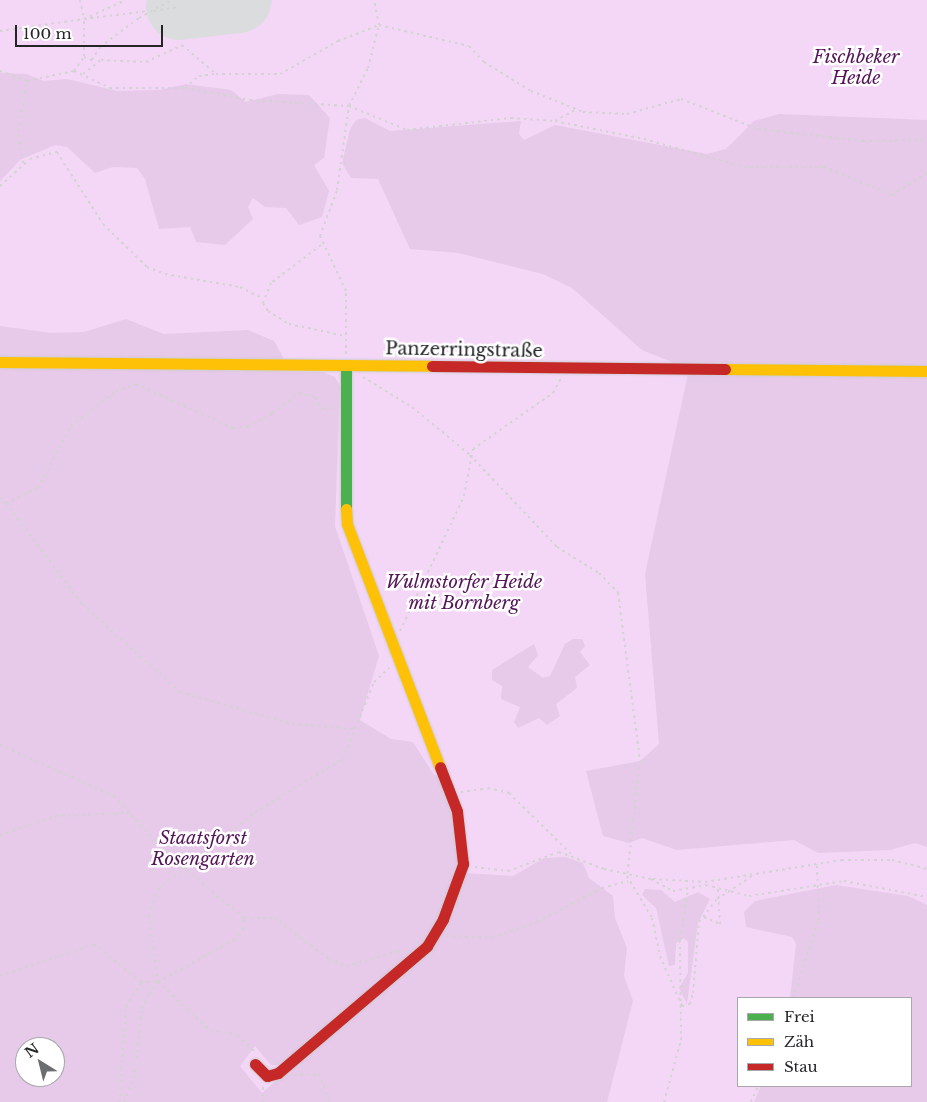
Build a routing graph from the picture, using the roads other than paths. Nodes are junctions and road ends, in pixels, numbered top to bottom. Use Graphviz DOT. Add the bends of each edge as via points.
graph roads {
  1 [pos="0,362"];
  2 [pos="346,366"];
  3 [pos="927,371"];
  4 [pos="255,1064"];
  1 -- 2 [label="street, Panzerringstraße"];
  2 -- 3 [label="street, Panzerringstraße"];
  2 -- 4 [label="street" via="347,524 390,643 451,794 461,827 463,864 433,938 273,1075"];
}
